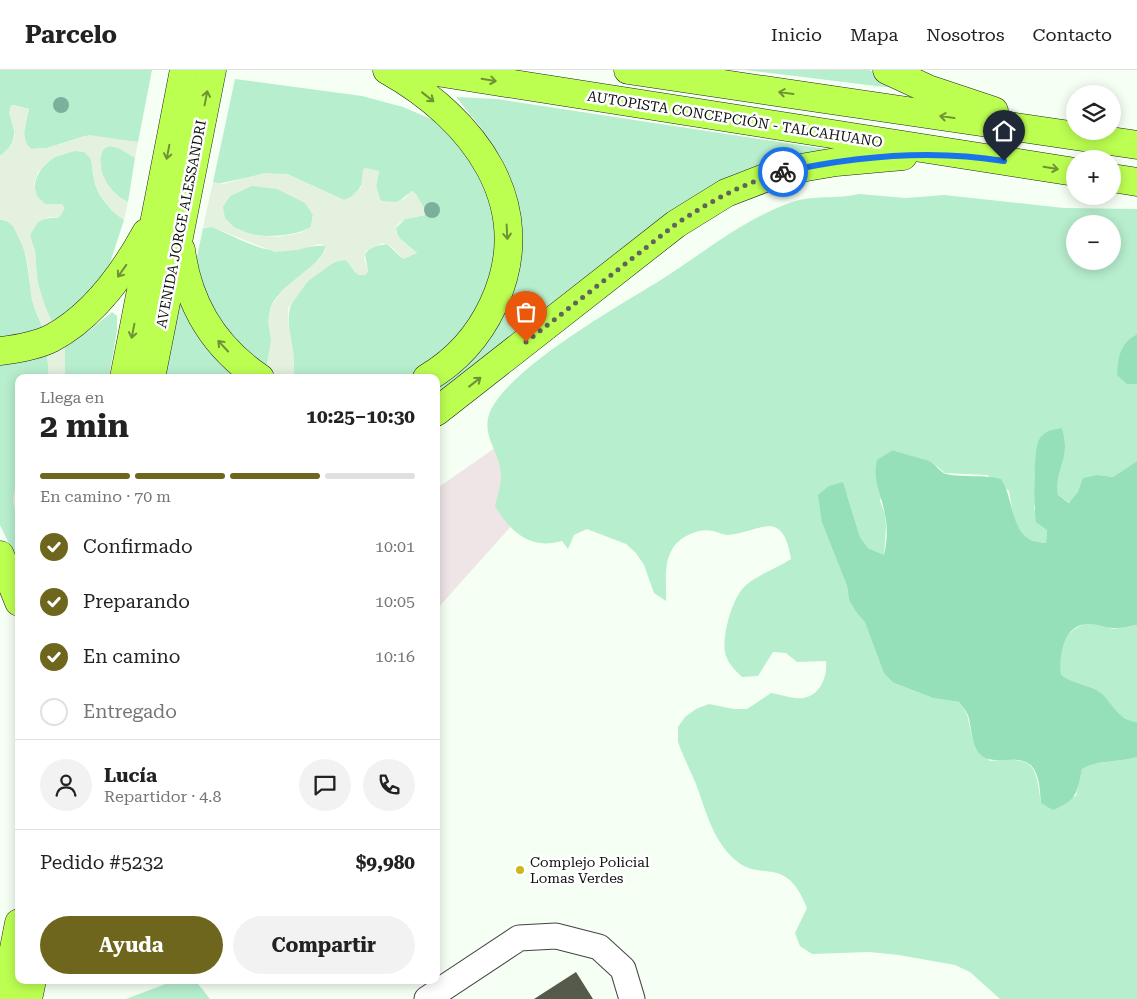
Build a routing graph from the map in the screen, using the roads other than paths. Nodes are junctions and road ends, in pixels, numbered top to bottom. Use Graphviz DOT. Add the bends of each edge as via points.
graph roads {
  1 [pos="184,70"];
  2 [pos="212,70"];
  3 [pos="387,70"];
  4 [pos="424,70"];
  5 [pos="628,70"];
  6 [pos="887,70"];
  7 [pos="1135,145"];
  8 [pos="969,155"];
  9 [pos="1066,171"];
  10 [pos="1121,179"];
  11 [pos="1137,182"];
  12 [pos="156,214"];
  13 [pos="180,231"];
  14 [pos="0,351"];
  15 [pos="125,374"];
  16 [pos="152,374"];
  17 [pos="255,374"];
  18 [pos="432,374"];
  19 [pos="440,409"];
  20 [pos="0,555"];
  21 [pos="15,592"];
  22 [pos="15,943"];
  23 [pos="31,984"];
  24 [pos="4,999"];
  25 [pos="28,999"];
  26 [pos="427,999"];
  27 [pos="632,999"];
  1 -- 12 [label="highway, AVENIDA JORGE ALESSANDRI, one-way"];
  13 -- 2 [label="highway, AVENIDA JORGE ALESSANDRI, one-way"];
  3 -- 18 [label="highway, one-way" via="437,103 473,140 497,183 507,222 506,265 488,316 459,354"];
  4 -- 8 [label="highway, AUTOPISTA CONCEPCIÓN - TALCAHUANO, one-way"];
  7 -- 5 [label="highway, one-way"];
  6 -- 7 [label="highway" via="987,110"];
  8 -- 9 [label="highway, AUTOPISTA CONCEPCIÓN - TALCAHUANO, one-way"];
  19 -- 8 [label="highway, one-way" via="676,224 726,193 768,176 836,162 883,157"];
  10 -- 11 [label="highway"];
  12 -- 14 [label="highway, one-way" via="138,248 114,282 79,319 41,343"];
  12 -- 15 [label="highway, AVENIDA JORGE ALESSANDRI, one-way"];
  13 -- 16 [label="highway, AVENIDA JORGE ALESSANDRI"];
  17 -- 13 [label="highway, one-way" via="224,348 201,317 186,280"];
  20 -- 21 [label="highway"];
  22 -- 24 [label="highway"];
  23 -- 25 [label="highway"];
  26 -- 27 [label="lane" via="519,938 556,936 599,947 623,969"];
}
